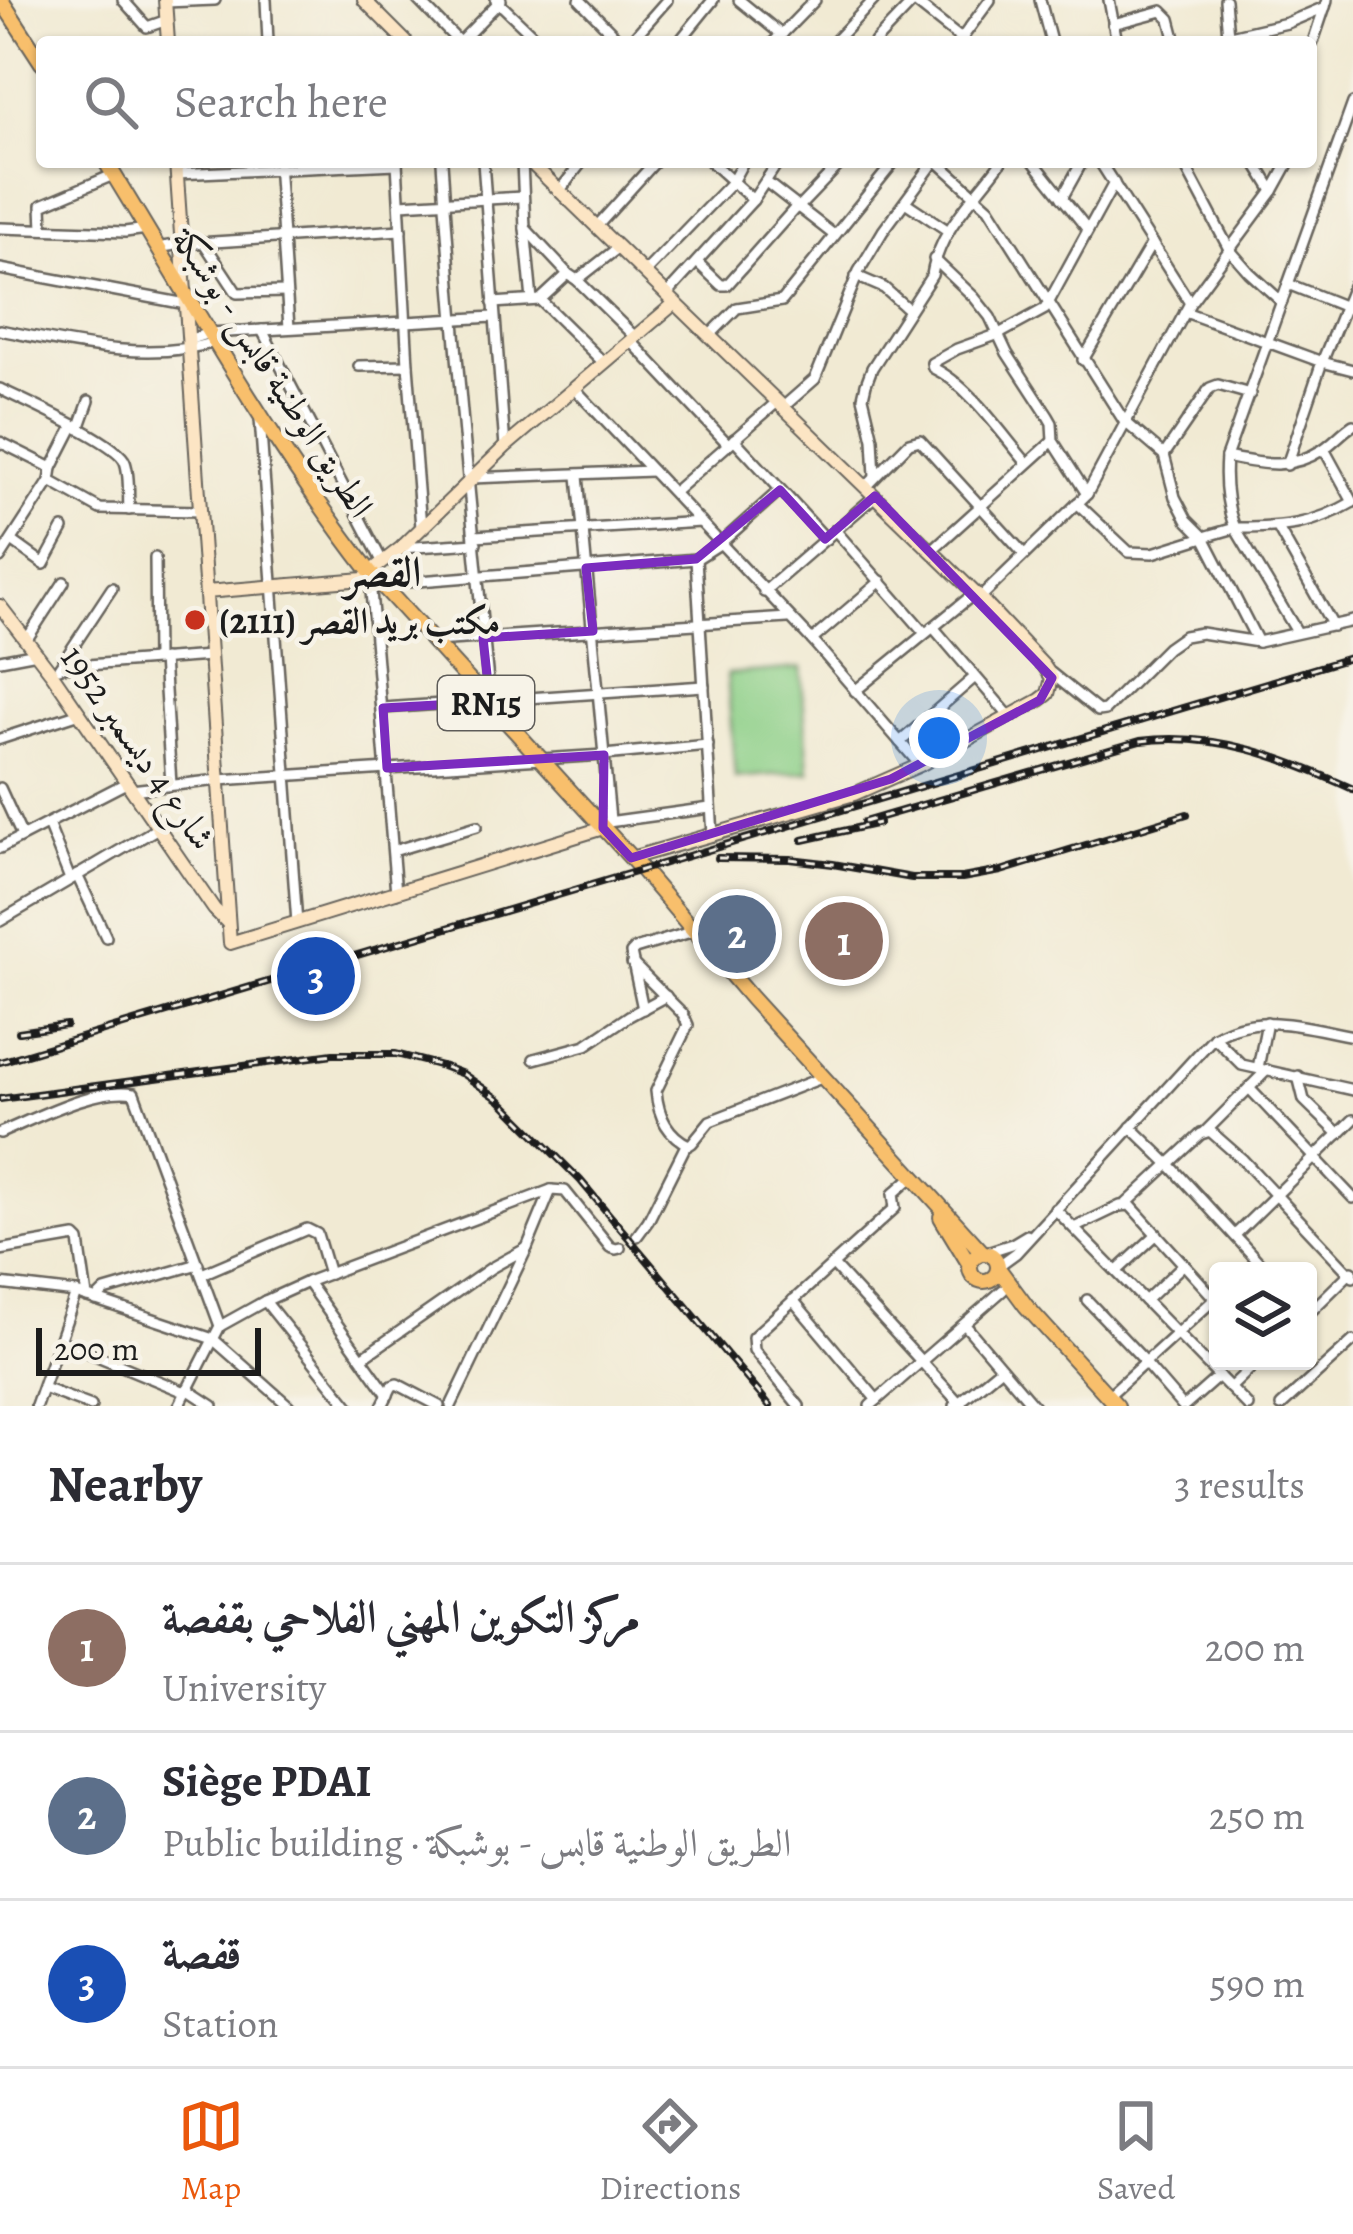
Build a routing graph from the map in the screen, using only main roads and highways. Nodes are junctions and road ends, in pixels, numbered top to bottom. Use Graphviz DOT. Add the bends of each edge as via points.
graph roads {
  1 [pos="1,0"];
  2 [pos="36,54"];
  3 [pos="109,168"];
  4 [pos="930,1197"];
  5 [pos="983,1253"];
  6 [pos="970,1265"];
  7 [pos="995,1271"];
  8 [pos="1026,1306"];
  9 [pos="1113,1401"];
  1 -- 2 [label="main road"];
  3 -- 4 [label="main road, الطريق الوطنية قابس - بوشبكة / RN15" via="337,530"];
  4 -- 5 [label="main road, الطريق الوطنية قابس - بوشبكة / RN15"];
  4 -- 6 [label="main road, الطريق الوطنية قابس - بوشبكة / RN15"];
  5 -- 6 [label="main road"];
  5 -- 7 [label="main road, RN15" via="994,1257"];
  6 -- 7 [label="main road, RN15" via="981,1280"];
  7 -- 8 [label="main road, RN15"];
  7 -- 8 [label="main road, RN15" via="1003,1290"];
  8 -- 9 [label="main road, RN15"];
}
